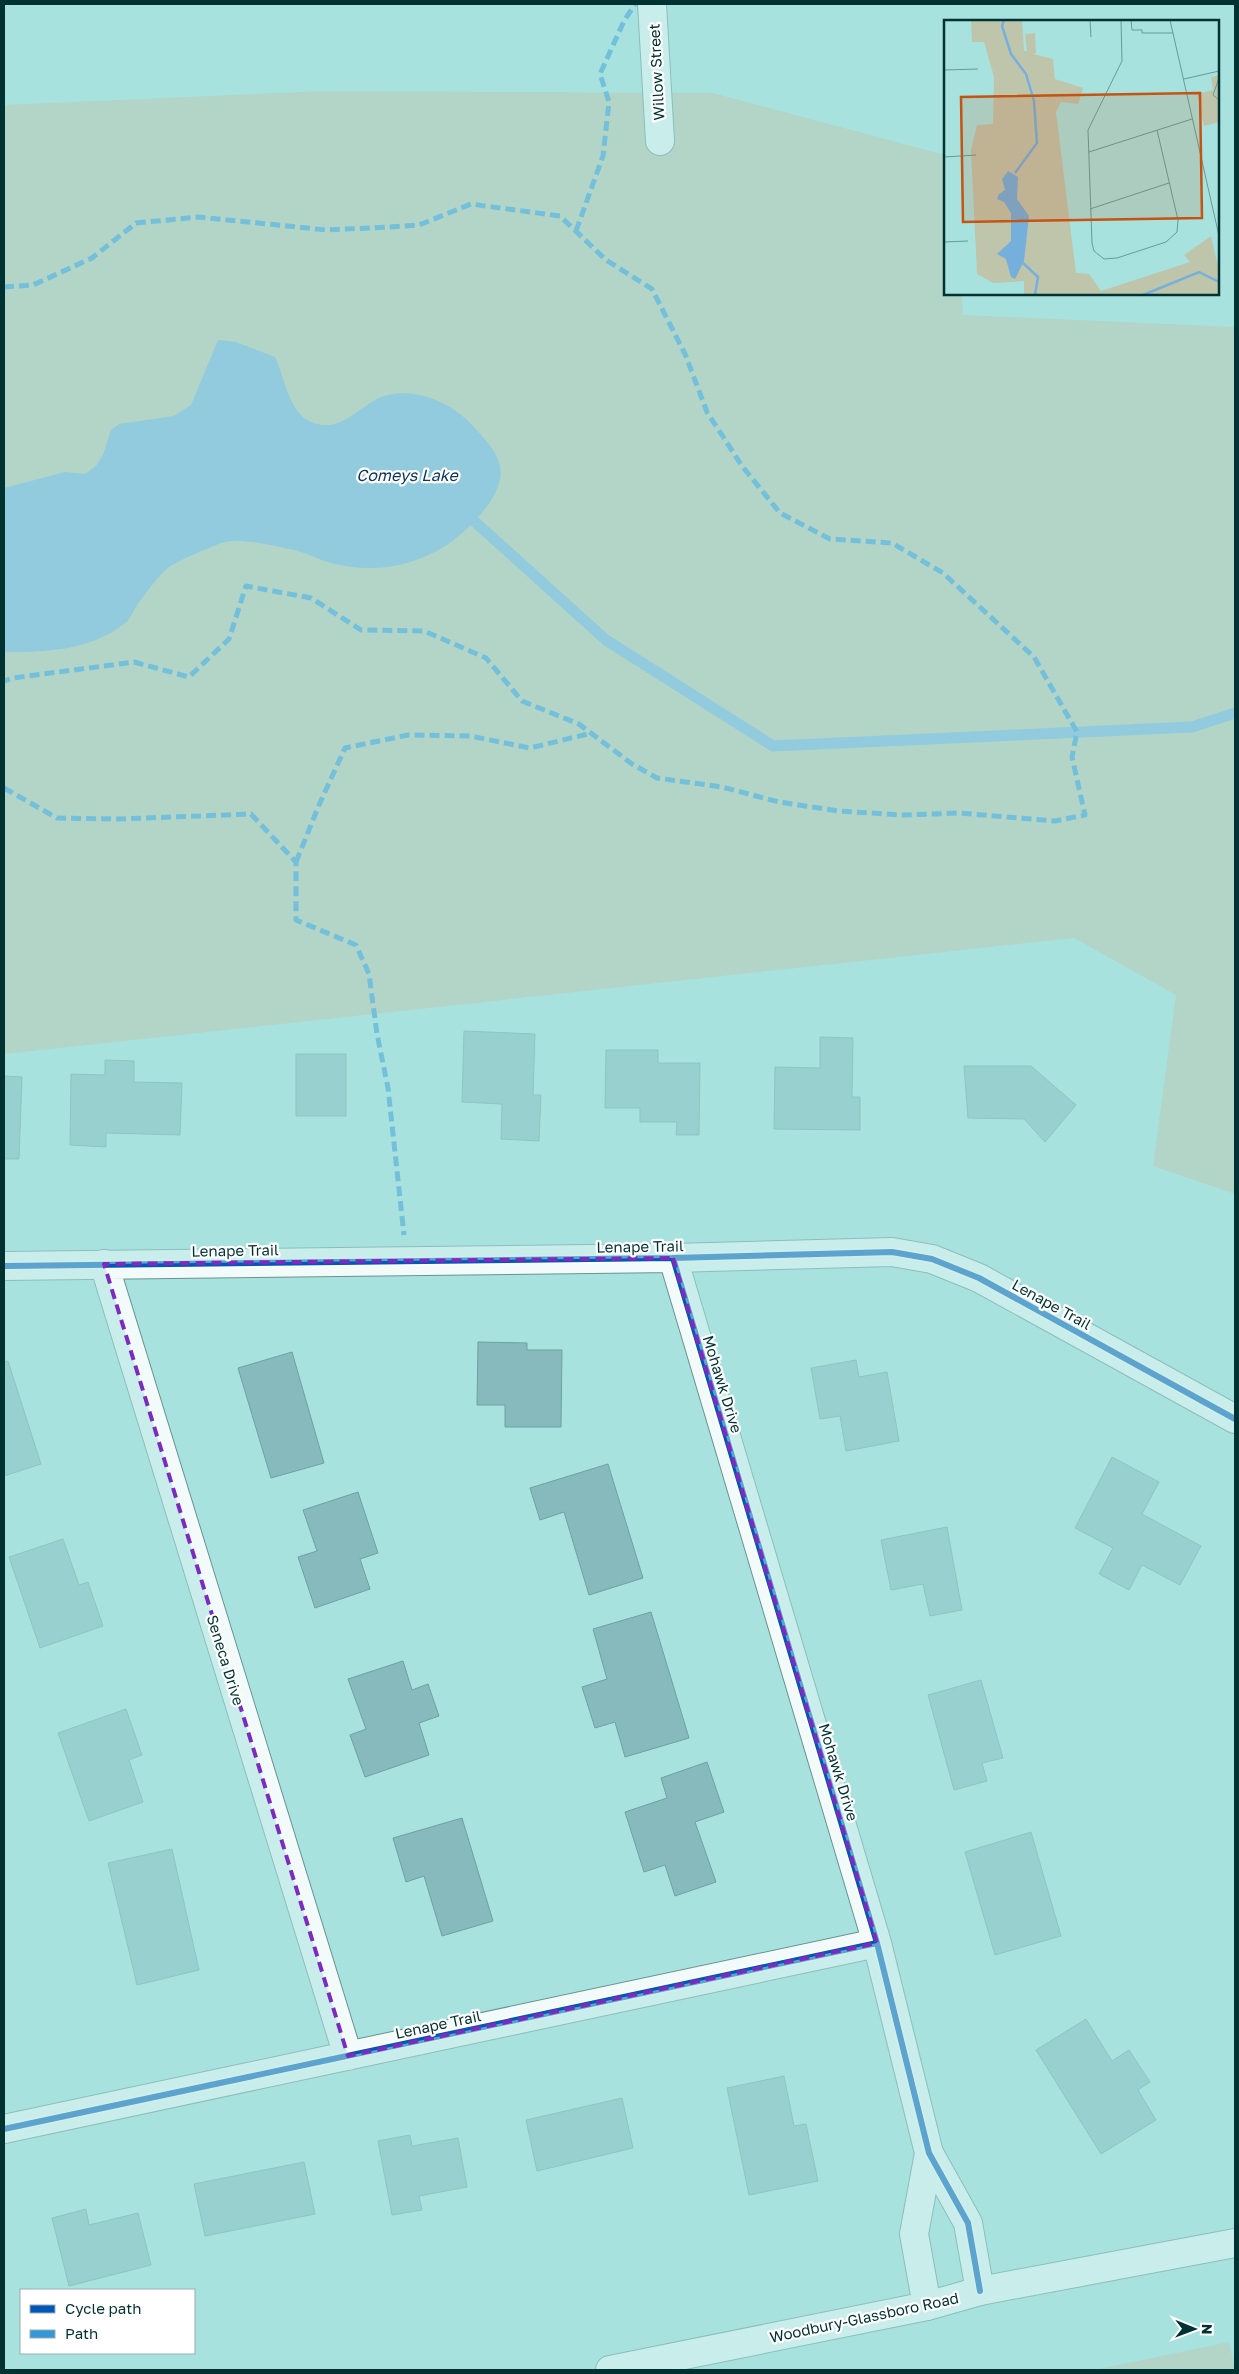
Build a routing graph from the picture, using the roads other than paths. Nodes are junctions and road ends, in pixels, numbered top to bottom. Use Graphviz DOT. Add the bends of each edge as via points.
graph roads {
  1 [pos="652,4"];
  2 [pos="660,141"];
  3 [pos="673,1258"];
  4 [pos="104,1264"];
  5 [pos="4,1266"];
  6 [pos="1235,1419"];
  7 [pos="876,1943"];
  8 [pos="348,2056"];
  9 [pos="4,2129"];
  10 [pos="929,2152"];
  11 [pos="1235,2243"];
  12 [pos="980,2291"];
  13 [pos="927,2306"];
  14 [pos="610,2370"];
  1 -- 2 [label="street, Willow Street"];
  3 -- 4 [label="street, Lenape Trail"];
  3 -- 6 [label="street, Lenape Trail" via="892,1252 932,1259 979,1278"];
  3 -- 7 [label="street, Mohawk Drive"];
  4 -- 5 [label="street, Lenape Trail"];
  4 -- 8 [label="street, Seneca Drive"];
  7 -- 8 [label="street, Lenape Trail"];
  7 -- 10 [label="street, Mohawk Drive"];
  8 -- 9 [label="street, Lenape Trail"];
  10 -- 12 [label="street, Mohawk Drive" via="968,2223"];
  10 -- 13 [label="street" via="914,2234"];
  11 -- 12 [label="street, Woodbury-Glassboro Road"];
  12 -- 13 [label="street, Woodbury-Glassboro Road"];
  13 -- 14 [label="street, Woodbury-Glassboro Road"];
}
